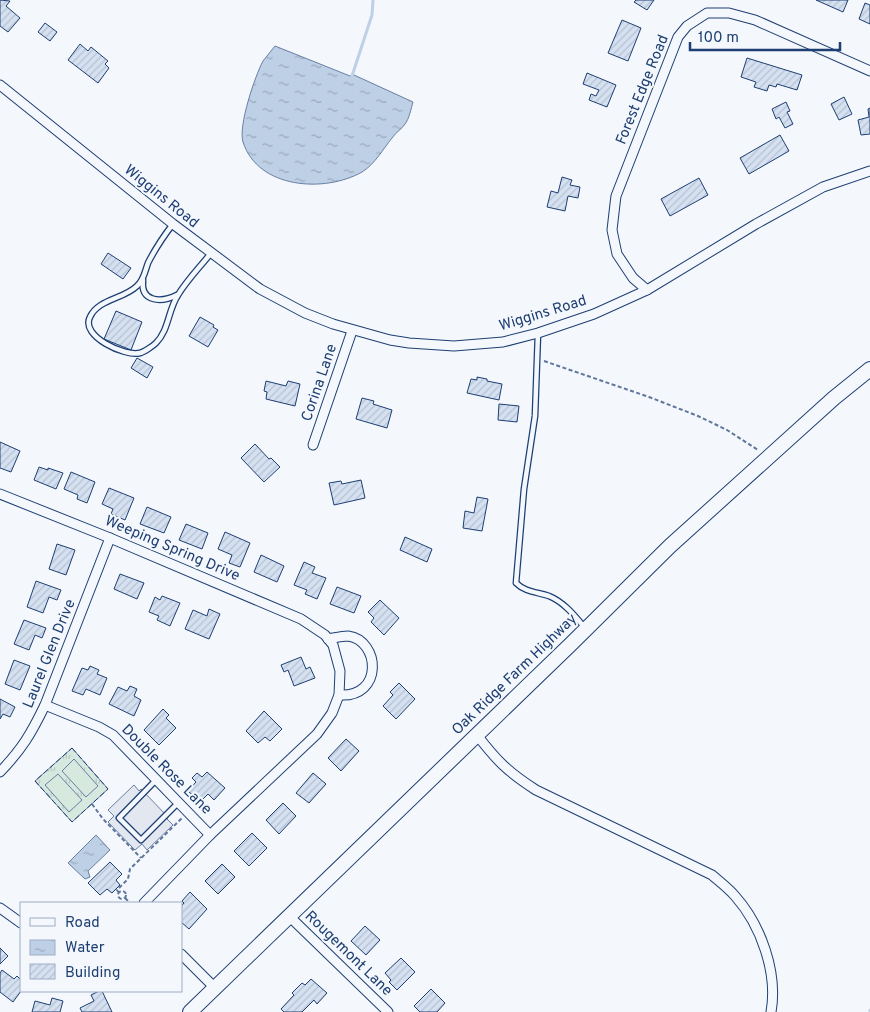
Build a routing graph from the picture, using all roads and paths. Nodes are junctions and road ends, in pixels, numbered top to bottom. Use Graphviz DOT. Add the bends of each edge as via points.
graph roads {
  1 [pos="870,71"];
  2 [pos="0,85"];
  3 [pos="870,171"];
  4 [pos="173,224"];
  5 [pos="211,253"];
  6 [pos="143,278"];
  7 [pos="647,290"];
  8 [pos="178,295"];
  9 [pos="352,330"];
  10 [pos="538,333"];
  11 [pos="538,359"];
  12 [pos="870,369"];
  13 [pos="313,445"];
  14 [pos="768,457"];
  15 [pos="0,494"];
  16 [pos="110,538"];
  17 [pos="586,628"];
  18 [pos="328,639"];
  19 [pos="339,695"];
  20 [pos="45,705"];
  21 [pos="477,735"];
  22 [pos="0,772"];
  23 [pos="157,779"];
  24 [pos="179,802"];
  25 [pos="92,804"];
  26 [pos="182,818"];
  27 [pos="210,835"];
  28 [pos="141,858"];
  29 [pos="119,892"];
  30 [pos="125,898"];
  31 [pos="129,902"];
  32 [pos="145,902"];
  33 [pos="0,908"];
  34 [pos="289,916"];
  35 [pos="20,922"];
  36 [pos="182,955"];
  37 [pos="215,988"];
  38 [pos="190,1012"];
  39 [pos="388,1012"];
  40 [pos="771,1012"];
  1 -- 7 [label="street, Forest Edge Road" via="754,20 729,13 707,13 687,26 678,37 616,196 612,230 617,254 633,278"];
  2 -- 4 [label="street, Wiggins Road"];
  3 -- 7 [label="street, Wiggins Road" via="823,187"];
  4 -- 5 [label="street, Wiggins Road"];
  4 -- 6 [label="lane" via="160,242"];
  5 -- 8 [label="lane"];
  5 -- 9 [label="street, Wiggins Road" via="278,299"];
  6 -- 8 [label="lane" via="143,292 152,298 165,300"];
  6 -- 8 [label="lane" via="136,287 91,313 89,330 95,338 126,353 140,353 156,343 166,329"];
  7 -- 10 [label="street, Wiggins Road" via="594,314"];
  9 -- 10 [label="street, Wiggins Road" via="409,343 454,346 503,342"];
  9 -- 13 [label="street, Corina Lane"];
  10 -- 11 [label="lane"];
  11 -- 14 [label="path" via="698,416 727,430"];
  11 -- 17 [label="lane" via="535,416 524,489 516,582 521,588 550,597 569,609"];
  12 -- 14 [label="main road, Oak Ridge Farm Highway"];
  14 -- 17 [label="main road, Oak Ridge Farm Highway"];
  15 -- 16 [label="street, Weeping Spring Drive"];
  16 -- 18 [label="street, Weeping Spring Drive" via="301,618"];
  16 -- 20 [label="street, Laurel Glen Drive"];
  17 -- 21 [label="main road, Oak Ridge Farm Highway"];
  18 -- 19 [label="street, Weeping Spring Drive" via="333,645 340,671"];
  18 -- 19 [label="street" via="346,636 363,643 373,668 370,680 360,693"];
  19 -- 27 [label="street, Weeping Spring Drive" via="332,713 317,734"];
  20 -- 22 [label="street, Laurel Glen Drive" via="19,752"];
  20 -- 23 [label="street, Double Rose Lane" via="112,735"];
  21 -- 34 [label="main road, Oak Ridge Farm Highway"];
  21 -- 40 [label="street" via="506,770 523,782 712,875 736,896 752,920 766,951 771,978"];
  23 -- 24 [label="street, Double Rose Lane"];
  23 -- 24 [label="lane" via="119,818 142,840"];
  24 -- 27 [label="street, Double Rose Lane"];
  25 -- 28 [label="path"];
  26 -- 28 [label="path"];
  27 -- 32 [label="street, Weeping Spring Drive"];
  28 -- 29 [label="path" via="129,871 128,879 117,890"];
  29 -- 30 [label="path" via="124,892"];
  29 -- 30 [label="path" via="120,899"];
  30 -- 31 [label="path"];
  33 -- 35 [label="street"];
  34 -- 37 [label="main road, Oak Ridge Farm Highway"];
  34 -- 39 [label="street, Rougemont Lane"];
  36 -- 37 [label="street"];
  37 -- 38 [label="main road, Oak Ridge Farm Highway"];
}
